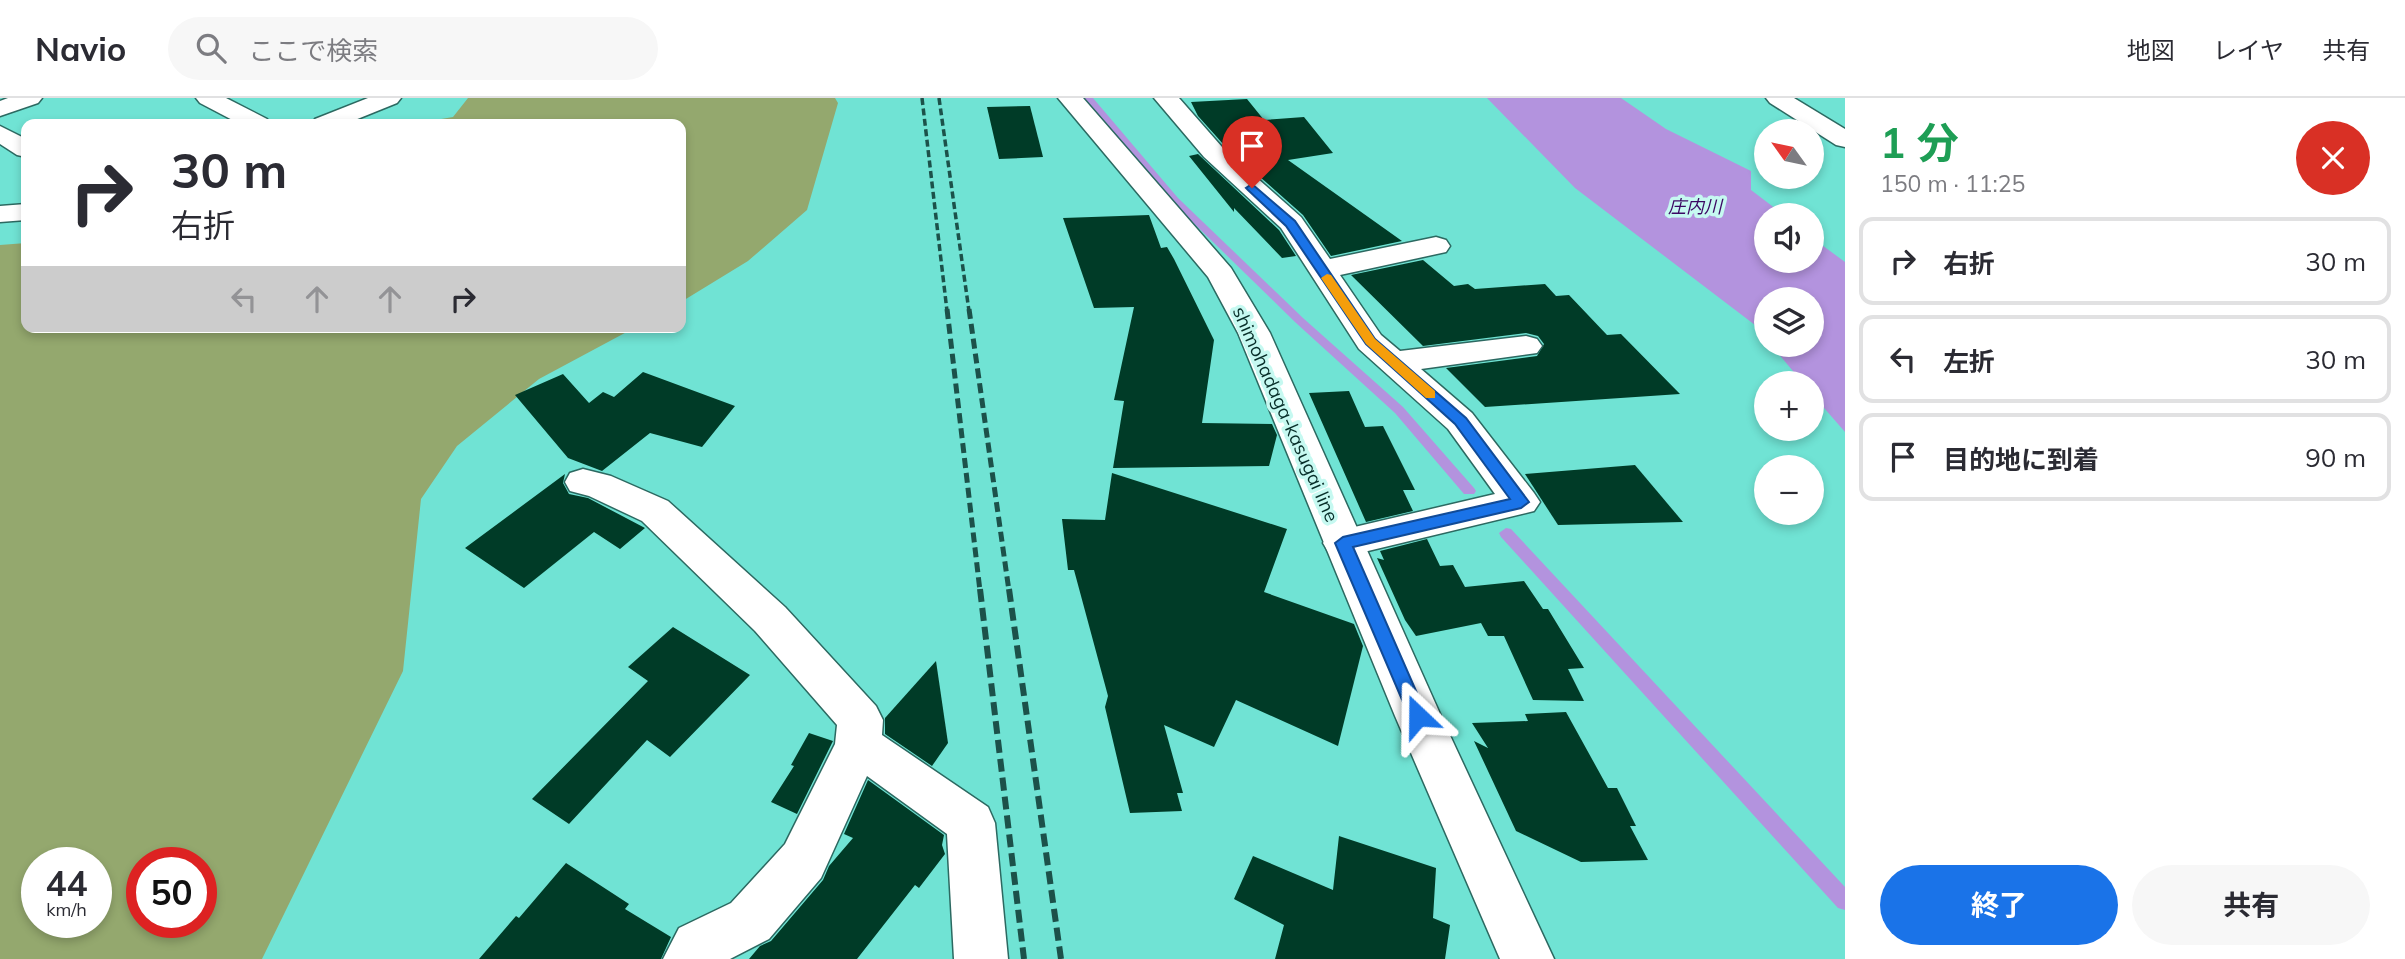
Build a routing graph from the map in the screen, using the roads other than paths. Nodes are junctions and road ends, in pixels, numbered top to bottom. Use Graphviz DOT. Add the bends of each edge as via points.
graph roads {
  1 [pos="30,98"];
  2 [pos="208,98"];
  3 [pos="389,98"];
  4 [pos="1070,98"];
  5 [pos="1166,98"];
  6 [pos="1778,98"];
  7 [pos="0,109"];
  8 [pos="248,119"];
  9 [pos="336,119"];
  10 [pos="0,133"];
  11 [pos="1845,140"];
  12 [pos="21,147"];
  13 [pos="21,212"];
  14 [pos="0,214"];
  15 [pos="1436,246"];
  16 [pos="1321,270"];
  17 [pos="1526,346"];
  18 [pos="1393,362"];
  19 [pos="583,482"];
  20 [pos="1343,543"];
  21 [pos="858,744"];
  22 [pos="690,959"];
  23 [pos="981,959"];
  24 [pos="1527,959"];
  1 -- 7 [label="street"];
  2 -- 8 [label="street"];
  3 -- 9 [label="street"];
  4 -- 20 [label="street, shimohadaga-kasugai line" via="1221,274 1254,333"];
  5 -- 16 [label="street" via="1213,152 1290,223"];
  6 -- 11 [label="street"];
  10 -- 12 [label="street"];
  13 -- 14 [label="street"];
  15 -- 16 [label="street"];
  16 -- 18 [label="street" via="1370,342"];
  17 -- 18 [label="street"];
  18 -- 20 [label="street" via="1461,421 1521,502"];
  19 -- 21 [label="street" via="655,511 770,619 860,720"];
  20 -- 24 [label="street, shimohadaga-kasugai line"];
  21 -- 22 [label="street" via="803,861 750,922 698,947"];
  21 -- 23 [label="street" via="971,823"];
}
